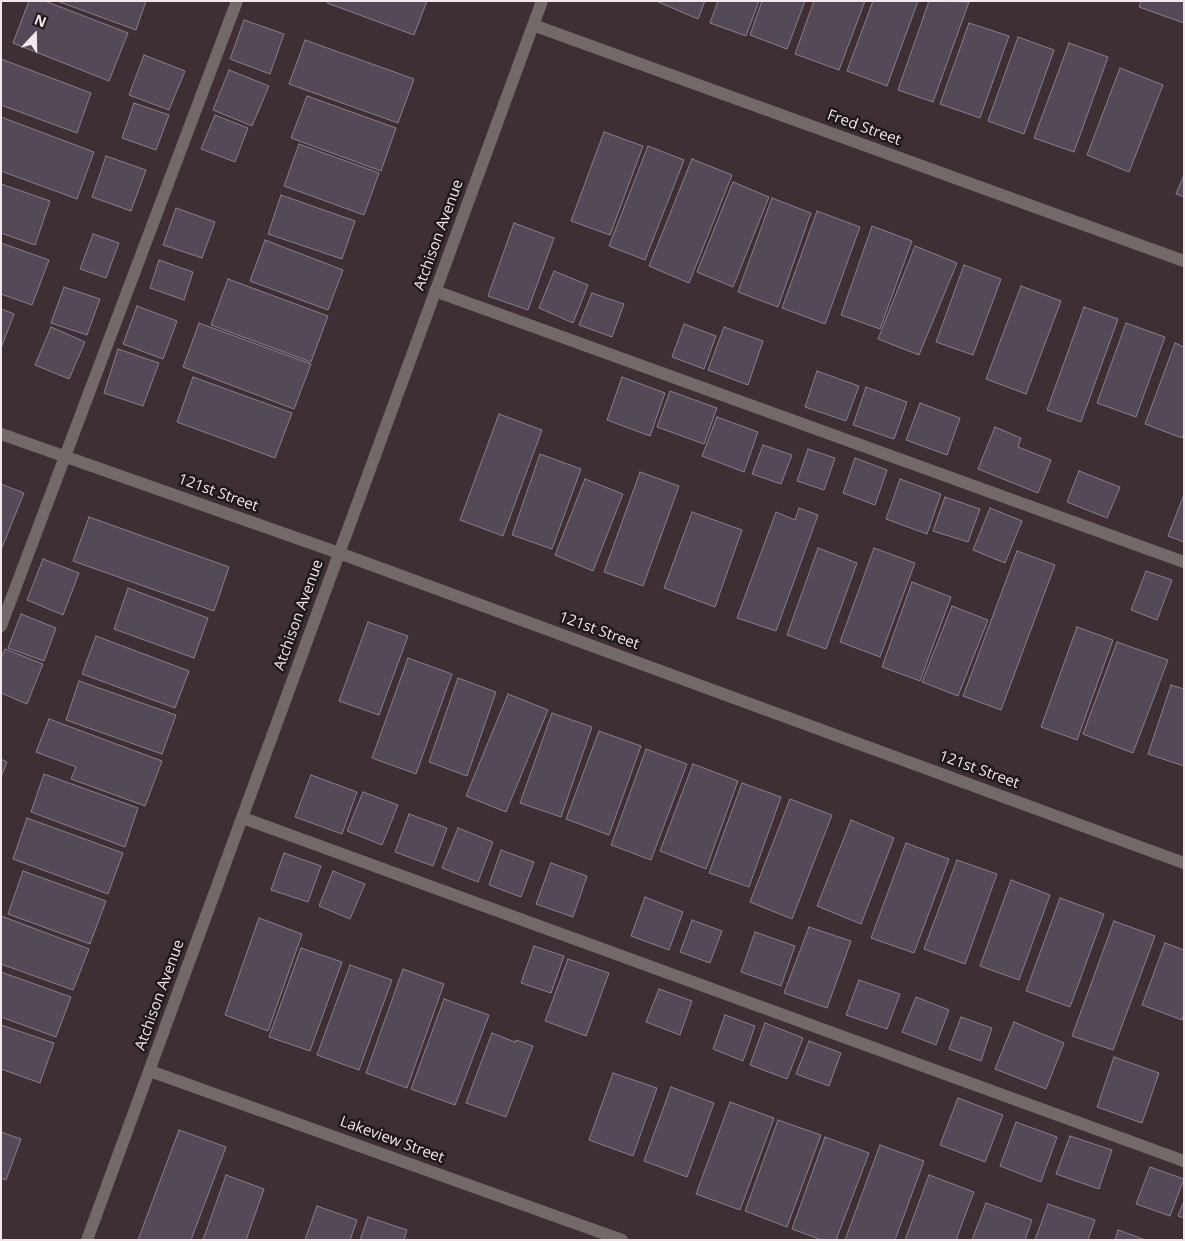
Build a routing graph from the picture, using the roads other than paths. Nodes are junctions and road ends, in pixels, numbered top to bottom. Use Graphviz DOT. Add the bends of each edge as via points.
graph roads {
  1 [pos="237,1"];
  2 [pos="542,1"];
  3 [pos="533,25"];
  4 [pos="1184,261"];
  5 [pos="435,291"];
  6 [pos="1,434"];
  7 [pos="66,456"];
  8 [pos="339,553"];
  9 [pos="1184,562"];
  10 [pos="1,626"];
  11 [pos="243,818"];
  12 [pos="1184,863"];
  13 [pos="150,1071"];
  14 [pos="1184,1161"];
  15 [pos="87,1240"];
  16 [pos="622,1240"];
  1 -- 7 [label="street"];
  2 -- 3 [label="street, Atchison Avenue"];
  3 -- 4 [label="street, Fred Street"];
  3 -- 5 [label="street, Atchison Avenue"];
  5 -- 8 [label="street, Atchison Avenue"];
  5 -- 9 [label="street"];
  6 -- 7 [label="street, 121st Street"];
  7 -- 8 [label="street, 121st Street"];
  7 -- 10 [label="street"];
  8 -- 11 [label="street, Atchison Avenue"];
  8 -- 12 [label="street, 121st Street"];
  11 -- 13 [label="street, Atchison Avenue"];
  11 -- 14 [label="street"];
  13 -- 15 [label="street, Atchison Avenue"];
  13 -- 16 [label="street, Lakeview Street"];
}
